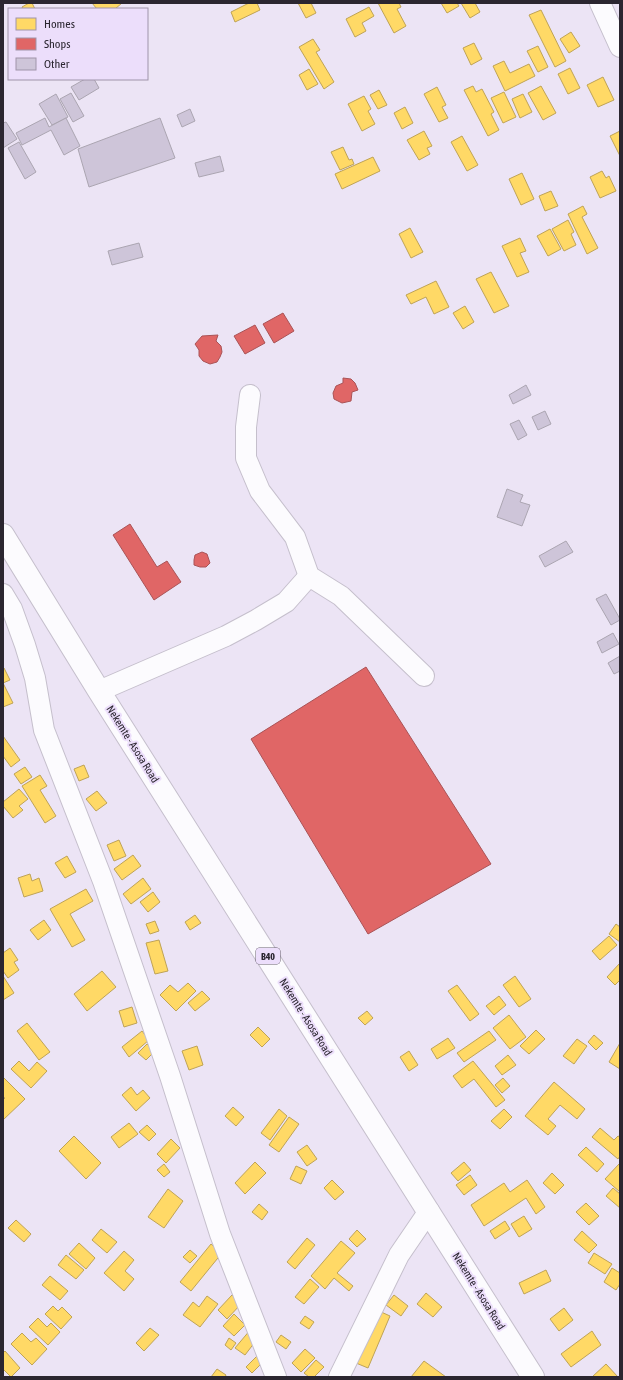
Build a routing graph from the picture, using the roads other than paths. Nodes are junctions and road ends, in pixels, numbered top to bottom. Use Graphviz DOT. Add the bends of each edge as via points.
graph roads {
  1 [pos="600,3"];
  2 [pos="620,47"];
  3 [pos="250,395"];
  4 [pos="3,535"];
  5 [pos="308,576"];
  6 [pos="3,594"];
  7 [pos="424,676"];
  8 [pos="99,691"];
  9 [pos="429,1211"];
  10 [pos="276,1377"];
  11 [pos="339,1377"];
  12 [pos="533,1377"];
  1 -- 2 [label="street"];
  3 -- 5 [label="street" via="246,458 260,491 295,537"];
  4 -- 8 [label="highway, Nekemte - Asosa Road / B40"];
  5 -- 7 [label="street" via="341,596"];
  5 -- 8 [label="street" via="286,602 256,620 226,636"];
  6 -- 10 [label="street" via="12,609 35,678 44,730 113,909 220,1234"];
  8 -- 9 [label="highway, Nekemte - Asosa Road / B40"];
  9 -- 11 [label="street" via="399,1255"];
  9 -- 12 [label="highway, Nekemte - Asosa Road / B40"];
}
